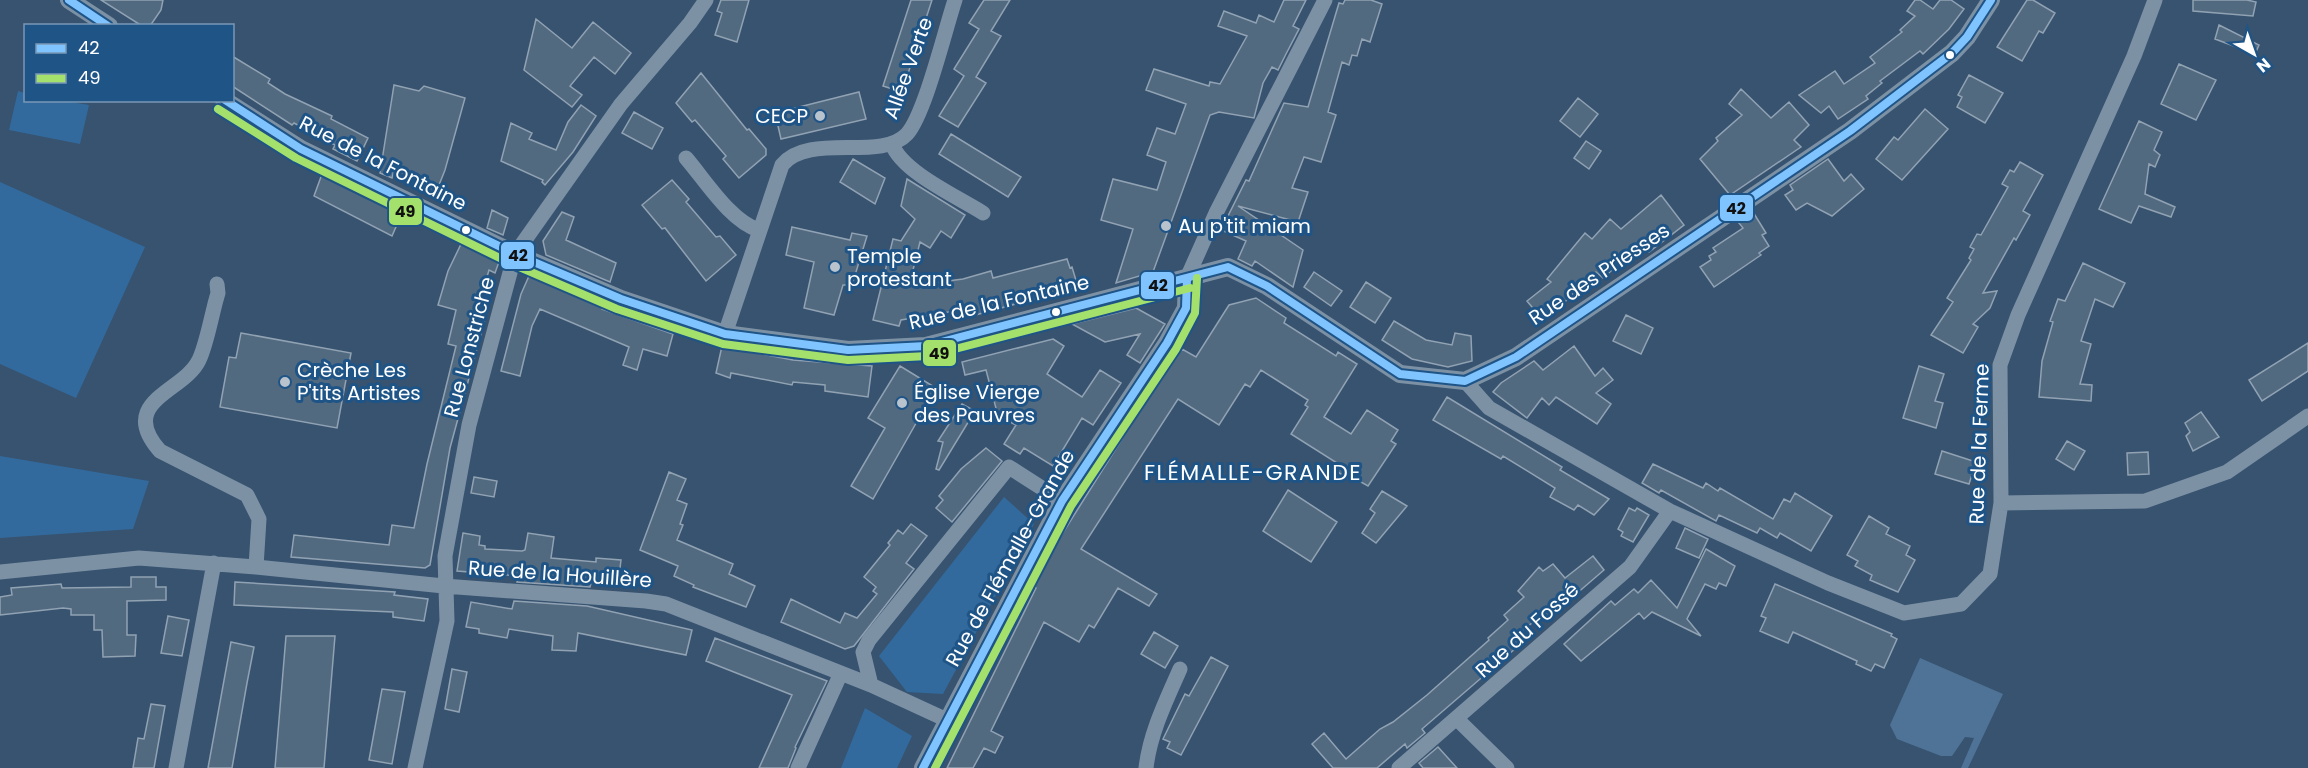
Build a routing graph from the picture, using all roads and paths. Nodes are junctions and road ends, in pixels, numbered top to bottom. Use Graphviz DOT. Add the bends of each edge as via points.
graph roads {
  1 [pos="69,0"];
  2 [pos="706,0"];
  3 [pos="955,0"];
  4 [pos="1325,0"];
  5 [pos="1991,0"];
  6 [pos="2155,0"];
  7 [pos="106,24"];
  8 [pos="227,102"];
  9 [pos="892,144"];
  10 [pos="686,158"];
  11 [pos="983,213"];
  12 [pos="759,230"];
  13 [pos="515,254"];
  14 [pos="1187,279"];
  15 [pos="217,284"];
  16 [pos="725,334"];
  17 [pos="1465,381"];
  18 [pos="2308,416"];
  19 [pos="1062,501"];
  20 [pos="2001,503"];
  21 [pos="1670,511"];
  22 [pos="214,564"];
  23 [pos="256,567"];
  24 [pos="0,572"];
  25 [pos="444,586"];
  26 [pos="1180,669"];
  27 [pos="841,673"];
  28 [pos="871,685"];
  29 [pos="947,720"];
  30 [pos="1458,720"];
  31 [pos="176,768"];
  32 [pos="415,768"];
  33 [pos="798,768"];
  34 [pos="923,768"];
  35 [pos="1146,768"];
  36 [pos="1399,768"];
  37 [pos="1507,768"];
  1 -- 7 [label="street"];
  2 -- 13 [label="street, Rue Lonstriche" via="616,111"];
  3 -- 9 [label="street, Allée Verte" via="914,122 908,133"];
  4 -- 14 [label="street" via="1215,213"];
  5 -- 17 [label="street, Rue des Priesses" via="1952,52 1850,131 1516,357"];
  6 -- 20 [label="street, Rue de la Ferme" via="2000,365"];
  8 -- 13 [label="street, Rue de la Fontaine" via="301,149"];
  9 -- 11 [label="street, Allée Verte" via="912,169"];
  9 -- 12 [label="street, Allée Verte" via="807,151 788,157 777,174"];
  10 -- 12 [label="street" via="735,216"];
  12 -- 16 [label="street, Allée Verte"];
  13 -- 16 [label="street, Rue de la Fontaine" via="621,299"];
  13 -- 25 [label="street, Rue Lonstriche" via="469,425 445,556"];
  14 -- 16 [label="street, Rue de la Fontaine" via="926,346 848,350"];
  14 -- 17 [label="street" via="1228,267 1267,286 1400,374"];
  14 -- 19 [label="street, Rue de Flémalle-Grande" via="1186,308 1167,344"];
  15 -- 23 [label="street" via="201,358 187,375 159,395 146,424 160,451 248,495 259,519"];
  17 -- 21 [label="street, Rue de la Ferme" via="1490,408"];
  18 -- 20 [label="street" via="2227,472 2145,501"];
  19 -- 28 [label="street" via="1009,467 869,640 863,652"];
  19 -- 29 [label="street, Rue de Flémalle-Grande"];
  20 -- 21 [label="street, Rue de la Ferme" via="1990,574 1961,604 1904,613"];
  21 -- 30 [label="street, Rue du Fossé" via="1630,567"];
  22 -- 23 [label="street, Rue de la Houillère"];
  22 -- 24 [label="street, Rue de la Houillère" via="139,558"];
  22 -- 31 [label="street"];
  23 -- 25 [label="street, Rue de la Houillère"];
  25 -- 27 [label="street, Rue de la Houillère" via="666,604"];
  25 -- 32 [label="street, Rue Lonstriche" via="447,621"];
  26 -- 35 [label="street" via="1161,711"];
  27 -- 28 [label="street, Rue de la Houillère"];
  27 -- 33 [label="street"];
  28 -- 29 [label="street, Rue de la Houillère"];
  29 -- 34 [label="street, Rue de Flémalle-Grande"];
  30 -- 36 [label="street, Rue du Fossé"];
  30 -- 37 [label="street"];
}
